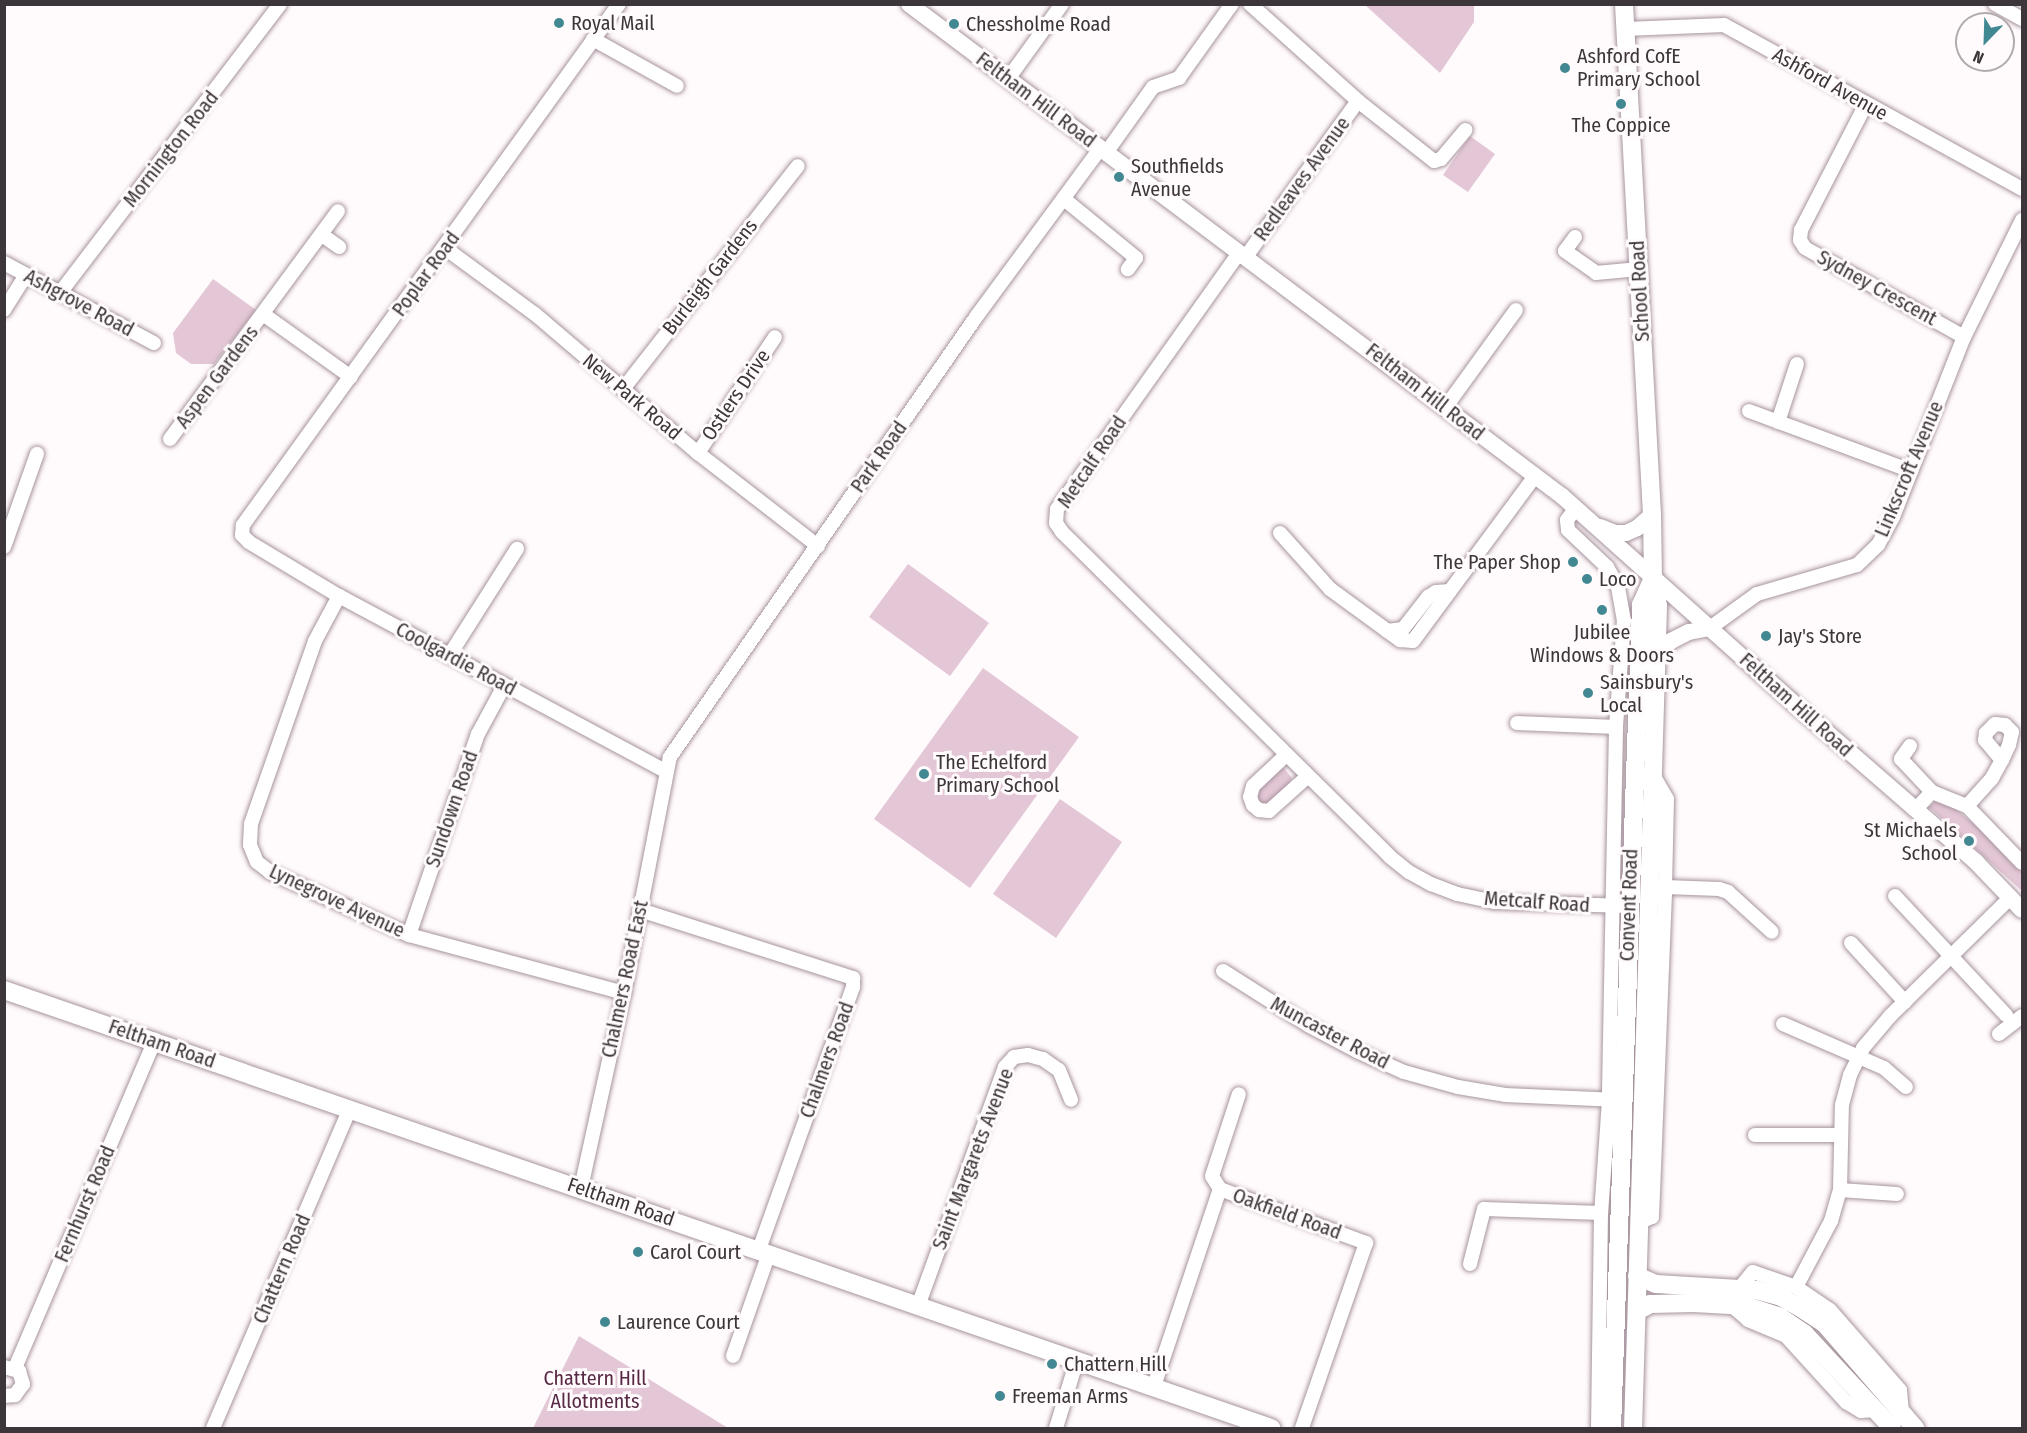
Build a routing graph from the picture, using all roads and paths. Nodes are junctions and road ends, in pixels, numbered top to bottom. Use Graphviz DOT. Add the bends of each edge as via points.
graph roads {
  1 [pos="280,4"];
  2 [pos="619,4"];
  3 [pos="909,4"];
  4 [pos="1062,4"];
  5 [pos="1232,4"];
  6 [pos="1250,4"];
  7 [pos="1624,4"];
  8 [pos="1995,4"];
  9 [pos="2022,19"];
  10 [pos="1626,28"];
  11 [pos="593,39"];
  12 [pos="1008,79"];
  13 [pos="677,86"];
  14 [pos="1358,100"];
  15 [pos="1866,104"];
  16 [pos="1465,130"];
  17 [pos="1103,151"];
  18 [pos="798,166"];
  19 [pos="2022,189"];
  20 [pos="1064,199"];
  21 [pos="338,211"];
  22 [pos="2022,220"];
  23 [pos="322,235"];
  24 [pos="1575,237"];
  25 [pos="339,247"];
  26 [pos="445,248"];
  27 [pos="1242,255"];
  28 [pos="4,263"];
  29 [pos="1128,269"];
  30 [pos="1639,269"];
  31 [pos="26,275"];
  32 [pos="60,293"];
  33 [pos="4,310"];
  34 [pos="1516,310"];
  35 [pos="263,314"];
  36 [pos="775,337"];
  37 [pos="1964,338"];
  38 [pos="154,343"];
  39 [pos="1797,364"];
  40 [pos="351,377"];
  41 [pos="623,389"];
  42 [pos="1445,408"];
  43 [pos="1749,411"];
  44 [pos="1778,422"];
  45 [pos="170,439"];
  46 [pos="698,453"];
  47 [pos="37,454"];
  48 [pos="1911,471"];
  49 [pos="1535,476"];
  50 [pos="1576,508"];
  51 [pos="1652,515"];
  52 [pos="1593,525"];
  53 [pos="1280,533"];
  54 [pos="249,542"];
  55 [pos="818,546"];
  56 [pos="4,547"];
  57 [pos="517,549"];
  58 [pos="1653,578"];
  59 [pos="339,596"];
  60 [pos="1710,628"];
  61 [pos="1657,652"];
  62 [pos="449,656"];
  63 [pos="504,686"];
  64 [pos="1517,723"];
  65 [pos="1616,727"];
  66 [pos="1910,746"];
  67 [pos="1286,754"];
  68 [pos="2002,760"];
  69 [pos="666,771"];
  70 [pos="1651,772"];
  71 [pos="1308,776"];
  72 [pos="1932,792"];
  73 [pos="1967,806"];
  74 [pos="1915,810"];
  75 [pos="2022,863"];
  76 [pos="1665,887"];
  77 [pos="1894,896"];
  78 [pos="2011,897"];
  79 [pos="1611,906"];
  80 [pos="1629,906"];
  81 [pos="640,910"];
  82 [pos="2022,910"];
  83 [pos="1772,932"];
  84 [pos="409,935"];
  85 [pos="1851,943"];
  86 [pos="1951,957"];
  87 [pos="1223,971"];
  88 [pos="4,990"];
  89 [pos="624,993"];
  90 [pos="1905,1002"];
  91 [pos="2006,1015"];
  92 [pos="2022,1016"];
  93 [pos="1783,1024"];
  94 [pos="1999,1034"];
  95 [pos="155,1040"];
  96 [pos="1859,1055"];
  97 [pos="1906,1087"];
  98 [pos="1239,1094"];
  99 [pos="1071,1100"];
  100 [pos="1615,1100"];
  101 [pos="351,1109"];
  102 [pos="1755,1135"];
  103 [pos="1841,1135"];
  104 [pos="581,1188"];
  105 [pos="1220,1189"];
  106 [pos="1840,1190"];
  107 [pos="1897,1194"];
  108 [pos="1601,1213"];
  109 [pos="1640,1222"];
  110 [pos="764,1252"];
  111 [pos="1470,1264"];
  112 [pos="1638,1276"];
  113 [pos="1796,1287"];
  114 [pos="1738,1288"];
  115 [pos="918,1306"];
  116 [pos="1637,1311"];
  117 [pos="733,1356"];
  118 [pos="1077,1360"];
  119 [pos="10,1368"];
  120 [pos="1154,1386"];
  121 [pos="4,1396"];
  122 [pos="1897,1421"];
  123 [pos="1251,1425"];
  124 [pos="213,1428"];
  125 [pos="1056,1428"];
  126 [pos="1271,1428"];
  127 [pos="1302,1428"];
  128 [pos="1598,1428"];
  129 [pos="1612,1428"];
  130 [pos="1632,1428"];
  131 [pos="1915,1428"];
  1 -- 32 [label="street, Mornington Road"];
  2 -- 11 [label="street, Poplar Road"];
  3 -- 12 [label="street, Feltham Hill Road"];
  4 -- 12 [label="street"];
  5 -- 17 [label="street" via="1179,78 1153,87"];
  6 -- 14 [label="street, Redleaves Avenue"];
  7 -- 10 [label="main road, School Road"];
  8 -- 9 [label="street"];
  10 -- 15 [label="street, Ashford Avenue" via="1724,25"];
  10 -- 30 [label="main road, School Road"];
  11 -- 13 [label="street"];
  11 -- 26 [label="street, Poplar Road"];
  12 -- 17 [label="street, Feltham Hill Road"];
  14 -- 16 [label="street, Redleaves Avenue" via="1434,160 1441,159"];
  14 -- 27 [label="street, Redleaves Avenue"];
  15 -- 19 [label="street, Ashford Avenue"];
  15 -- 37 [label="street, Sydney Crescent" via="1801,230 1800,240 1805,248"];
  17 -- 20 [label="street, Park Road"];
  17 -- 27 [label="street, Feltham Hill Road"];
  18 -- 41 [label="street, Burleigh Gardens"];
  20 -- 29 [label="street" via="1136,258"];
  20 -- 55 [label="street, Park Road" via="976,317"];
  21 -- 23 [label="street, Aspen Gardens"];
  22 -- 37 [label="street, Linkscroft Avenue"];
  23 -- 25 [label="street"];
  23 -- 35 [label="street, Aspen Gardens"];
  24 -- 30 [label="street" via="1565,251 1596,273"];
  26 -- 40 [label="street, Poplar Road"];
  26 -- 41 [label="street, New Park Road" via="535,314"];
  27 -- 42 [label="street, Feltham Hill Road"];
  27 -- 67 [label="street, Metcalf Road" via="1057,509 1056,523"];
  28 -- 31 [label="street, Ashgrove Road"];
  30 -- 51 [label="main road, School Road"];
  31 -- 32 [label="street, Ashgrove Road"];
  31 -- 33 [label="street"];
  32 -- 38 [label="street, Ashgrove Road"];
  34 -- 42 [label="street"];
  35 -- 40 [label="street, Aspen Gardens"];
  35 -- 45 [label="street, Aspen Gardens"];
  36 -- 46 [label="street, Ostlers Drive"];
  37 -- 48 [label="street, Linkscroft Avenue"];
  39 -- 44 [label="street"];
  40 -- 54 [label="street, Poplar Road" via="243,525 242,535"];
  41 -- 46 [label="street, New Park Road"];
  42 -- 49 [label="street, Feltham Hill Road"];
  43 -- 44 [label="street"];
  44 -- 48 [label="street"];
  46 -- 55 [label="street, New Park Road"];
  47 -- 56 [label="street"];
  48 -- 60 [label="street, Linkscroft Avenue" via="1878,545 1857,565 1757,594"];
  49 -- 50 [label="street, Feltham Hill Road"];
  49 -- 53 [label="street" via="1450,591 1428,597 1402,629 1388,631 1330,589"];
  50 -- 52 [label="street, Feltham Hill Road"];
  50 -- 65 [label="street, Convent Road" via="1567,520 1568,530 1606,567 1618,587 1624,620"];
  51 -- 52 [label="street" via="1626,533"];
  51 -- 58 [label="main road, School Road"];
  52 -- 58 [label="street, Feltham Hill Road"];
  54 -- 59 [label="street, Coolgardie Road"];
  55 -- 69 [label="street, Park Road" via="669,757"];
  57 -- 62 [label="street"];
  58 -- 60 [label="street, Feltham Hill Road"];
  58 -- 61 [label="main road, Convent Road" via="1659,606"];
  58 -- 80 [label="main road, Convent Road" via="1641,605"];
  59 -- 62 [label="street, Coolgardie Road"];
  59 -- 84 [label="street, Lynegrove Avenue" via="315,641 251,824 250,845 257,862 270,872"];
  60 -- 61 [label="street" via="1689,632"];
  60 -- 74 [label="street, Feltham Hill Road"];
  61 -- 70 [label="main road, Convent Road"];
  62 -- 63 [label="street, Coolgardie Road"];
  63 -- 69 [label="street, Coolgardie Road"];
  63 -- 84 [label="street, Sundown Road" via="478,734"];
  64 -- 65 [label="street"];
  65 -- 79 [label="street, Convent Road"];
  66 -- 72 [label="street" via="1900,759"];
  67 -- 71 [label="street, Metcalf Road"];
  67 -- 71 [label="street" via="1254,786 1250,797 1253,805 1269,811"];
  68 -- 73 [label="street"];
  69 -- 81 [label="street, Chalmers Road East"];
  70 -- 76 [label="street, Convent Road" via="1667,799"];
  70 -- 109 [label="main road, Convent Road"];
  71 -- 79 [label="street, Metcalf Road" via="1389,856 1431,884 1494,902"];
  72 -- 73 [label="street"];
  72 -- 74 [label="street"];
  73 -- 75 [label="street"];
  74 -- 78 [label="street, Feltham Hill Road"];
  76 -- 83 [label="street" via="1728,892"];
  76 -- 109 [label="street, Convent Road" via="1652,1217"];
  77 -- 86 [label="street"];
  78 -- 82 [label="street, Feltham Hill Road"];
  78 -- 86 [label="street"];
  79 -- 80 [label="street, Metcalf Road"];
  79 -- 100 [label="street, Convent Road"];
  80 -- 100 [label="main road, Convent Road"];
  81 -- 89 [label="street, Chalmers Road East"];
  81 -- 110 [label="street, Chalmers Road" via="853,978"];
  84 -- 89 [label="street, Lynegrove Avenue"];
  85 -- 90 [label="street"];
  86 -- 90 [label="street"];
  86 -- 91 [label="street"];
  87 -- 100 [label="street, Muncaster Road" via="1308,1025 1404,1072 1506,1095"];
  88 -- 95 [label="main road, Feltham Road"];
  89 -- 104 [label="street, Chalmers Road East"];
  90 -- 96 [label="street"];
  92 -- 94 [label="street"];
  93 -- 96 [label="street"];
  95 -- 101 [label="main road, Feltham Road"];
  95 -- 119 [label="street, Fernhurst Road"];
  96 -- 97 [label="street" via="1884,1068"];
  96 -- 103 [label="street" via="1842,1105"];
  98 -- 105 [label="street" via="1212,1176"];
  99 -- 115 [label="street, Saint Margarets Avenue" via="1059,1070 1043,1059 1028,1054 1014,1058 1005,1067"];
  100 -- 108 [label="street, Convent Road"];
  100 -- 129 [label="main road, Convent Road"];
  101 -- 104 [label="main road, Feltham Road"];
  101 -- 124 [label="street, Chattern Road"];
  102 -- 103 [label="street"];
  103 -- 106 [label="street"];
  104 -- 110 [label="main road, Feltham Road"];
  105 -- 120 [label="street, Oakfield Road"];
  105 -- 127 [label="street, Oakfield Road" via="1366,1243"];
  106 -- 107 [label="street"];
  106 -- 113 [label="street" via="1831,1221"];
  108 -- 111 [label="street" via="1484,1209"];
  108 -- 128 [label="street, Convent Road"];
  109 -- 112 [label="main road, Convent Road"];
  110 -- 115 [label="main road, Feltham Road"];
  110 -- 117 [label="street"];
  112 -- 114 [label="main road" via="1656,1284"];
  112 -- 116 [label="main road, Convent Road"];
  113 -- 114 [label="street" via="1753,1272"];
  113 -- 122 [label="street" via="1830,1310 1900,1390"];
  114 -- 122 [label="main road" via="1779,1296 1825,1324"];
  115 -- 118 [label="main road, Feltham Road"];
  116 -- 122 [label="main road" via="1650,1304 1694,1303 1747,1306 1780,1317 1805,1334 1876,1410"];
  116 -- 130 [label="main road, Convent Road"];
  118 -- 120 [label="main road, Feltham Road"];
  118 -- 125 [label="street"];
  119 -- 121 [label="street, Fernhurst Road" via="22,1375 22,1389 15,1395"];
  120 -- 123 [label="main road, Feltham Road"];
  122 -- 131 [label="main road"];
  123 -- 126 [label="main road, Feltham Road"];
}
